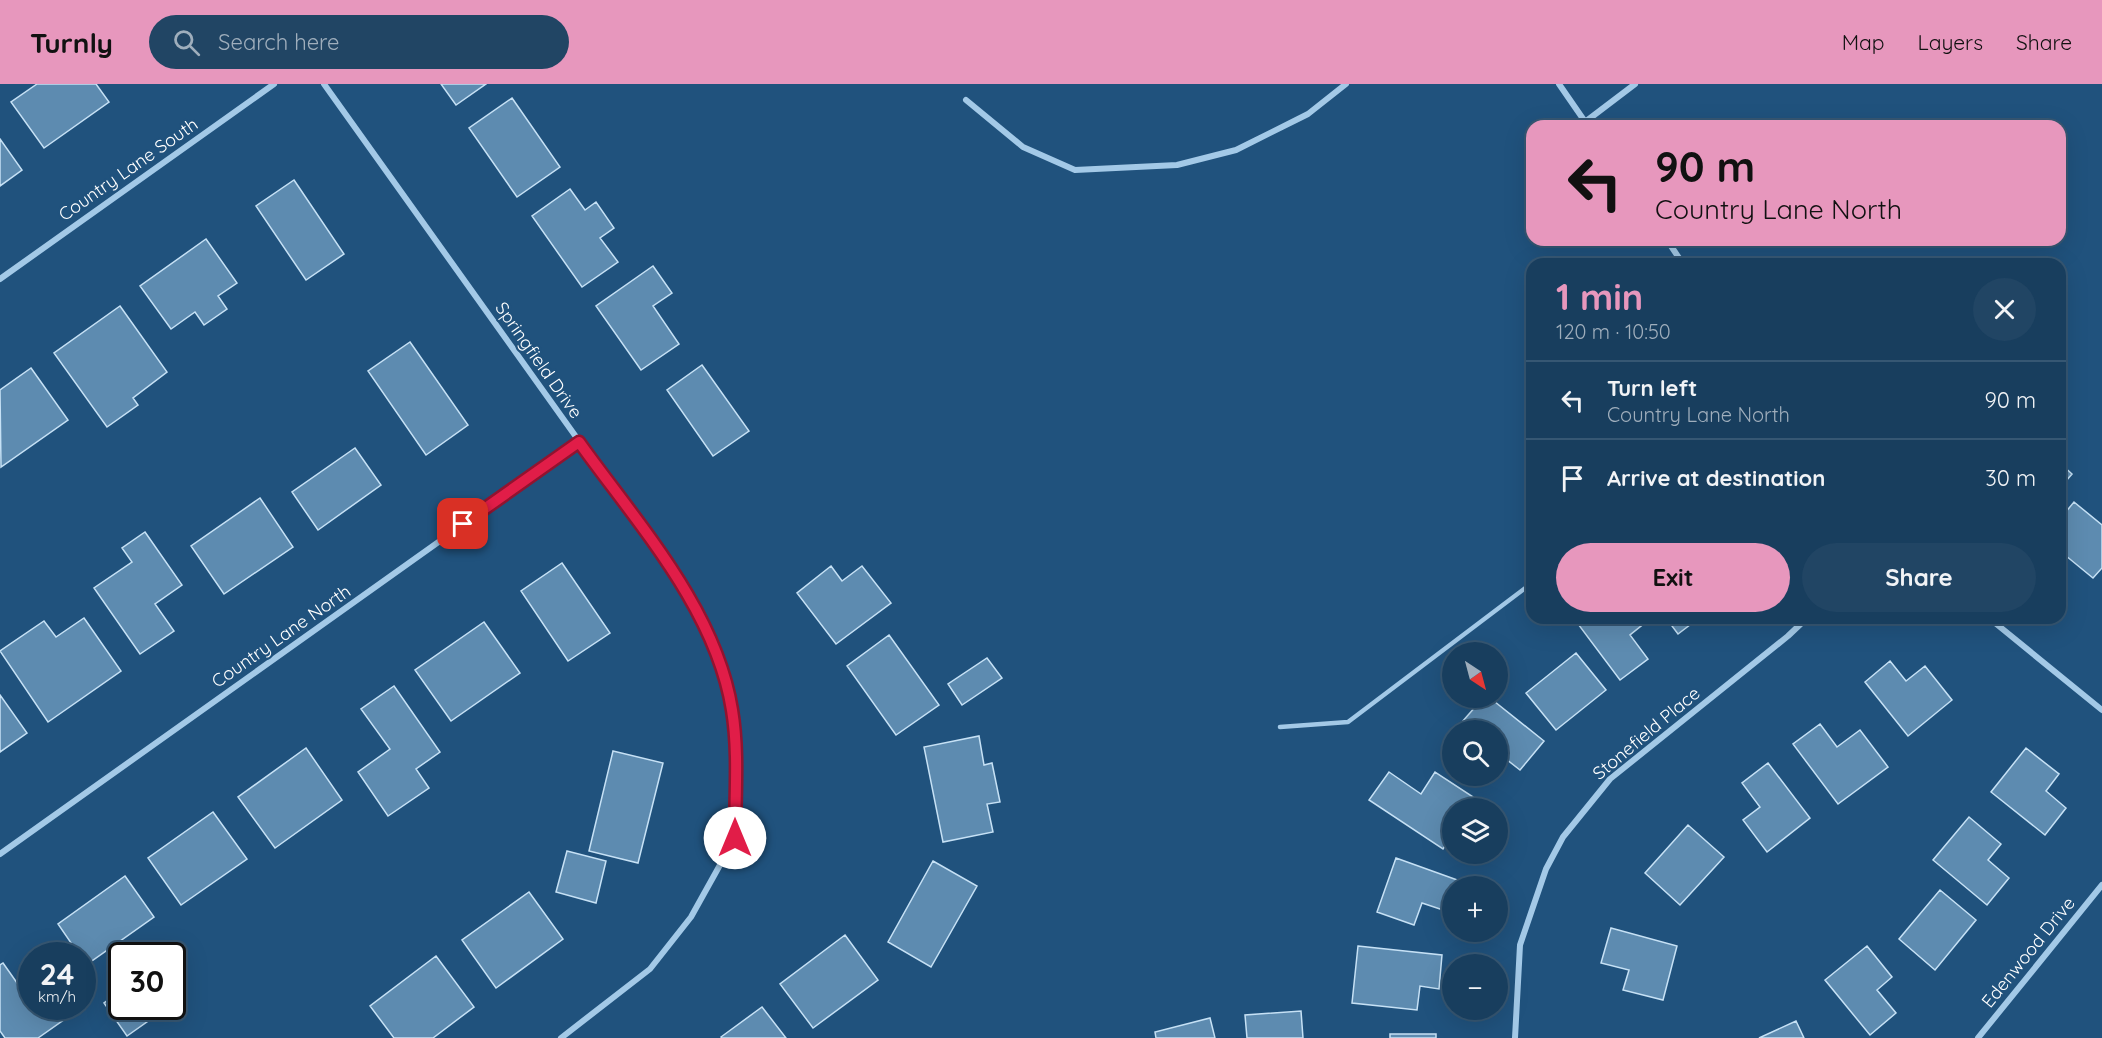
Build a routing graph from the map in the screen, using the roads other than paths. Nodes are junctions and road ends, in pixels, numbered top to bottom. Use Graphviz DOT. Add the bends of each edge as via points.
graph roads {
  1 [pos="274,84"];
  2 [pos="324,84"];
  3 [pos="1346,84"];
  4 [pos="1559,84"];
  5 [pos="1635,84"];
  6 [pos="966,100"];
  7 [pos="1584,120"];
  8 [pos="1592,120"];
  9 [pos="0,279"];
  10 [pos="579,442"];
  11 [pos="1526,588"];
  12 [pos="1801,624"];
  13 [pos="1996,624"];
  14 [pos="2102,710"];
  15 [pos="1280,727"];
  16 [pos="0,854"];
  17 [pos="2102,885"];
  18 [pos="561,1038"];
  19 [pos="1515,1038"];
  20 [pos="1978,1038"];
  1 -- 9 [label="street, Country Lane South"];
  2 -- 10 [label="street, Springfield Drive"];
  3 -- 6 [label="street" via="1308,114 1236,150 1177,165 1076,170 1023,147"];
  4 -- 7 [label="street"];
  5 -- 8 [label="street"];
  10 -- 16 [label="street, Country Lane North"];
  10 -- 18 [label="street, Springfield Drive" via="688,595 715,646 732,710 735,838 691,917 650,969"];
  11 -- 15 [label="lane" via="1348,722"];
  12 -- 19 [label="street, Stonefield Place" via="1610,779 1563,837 1546,869 1520,945"];
  13 -- 14 [label="street"];
  17 -- 20 [label="street, Edenwood Drive"];
}
